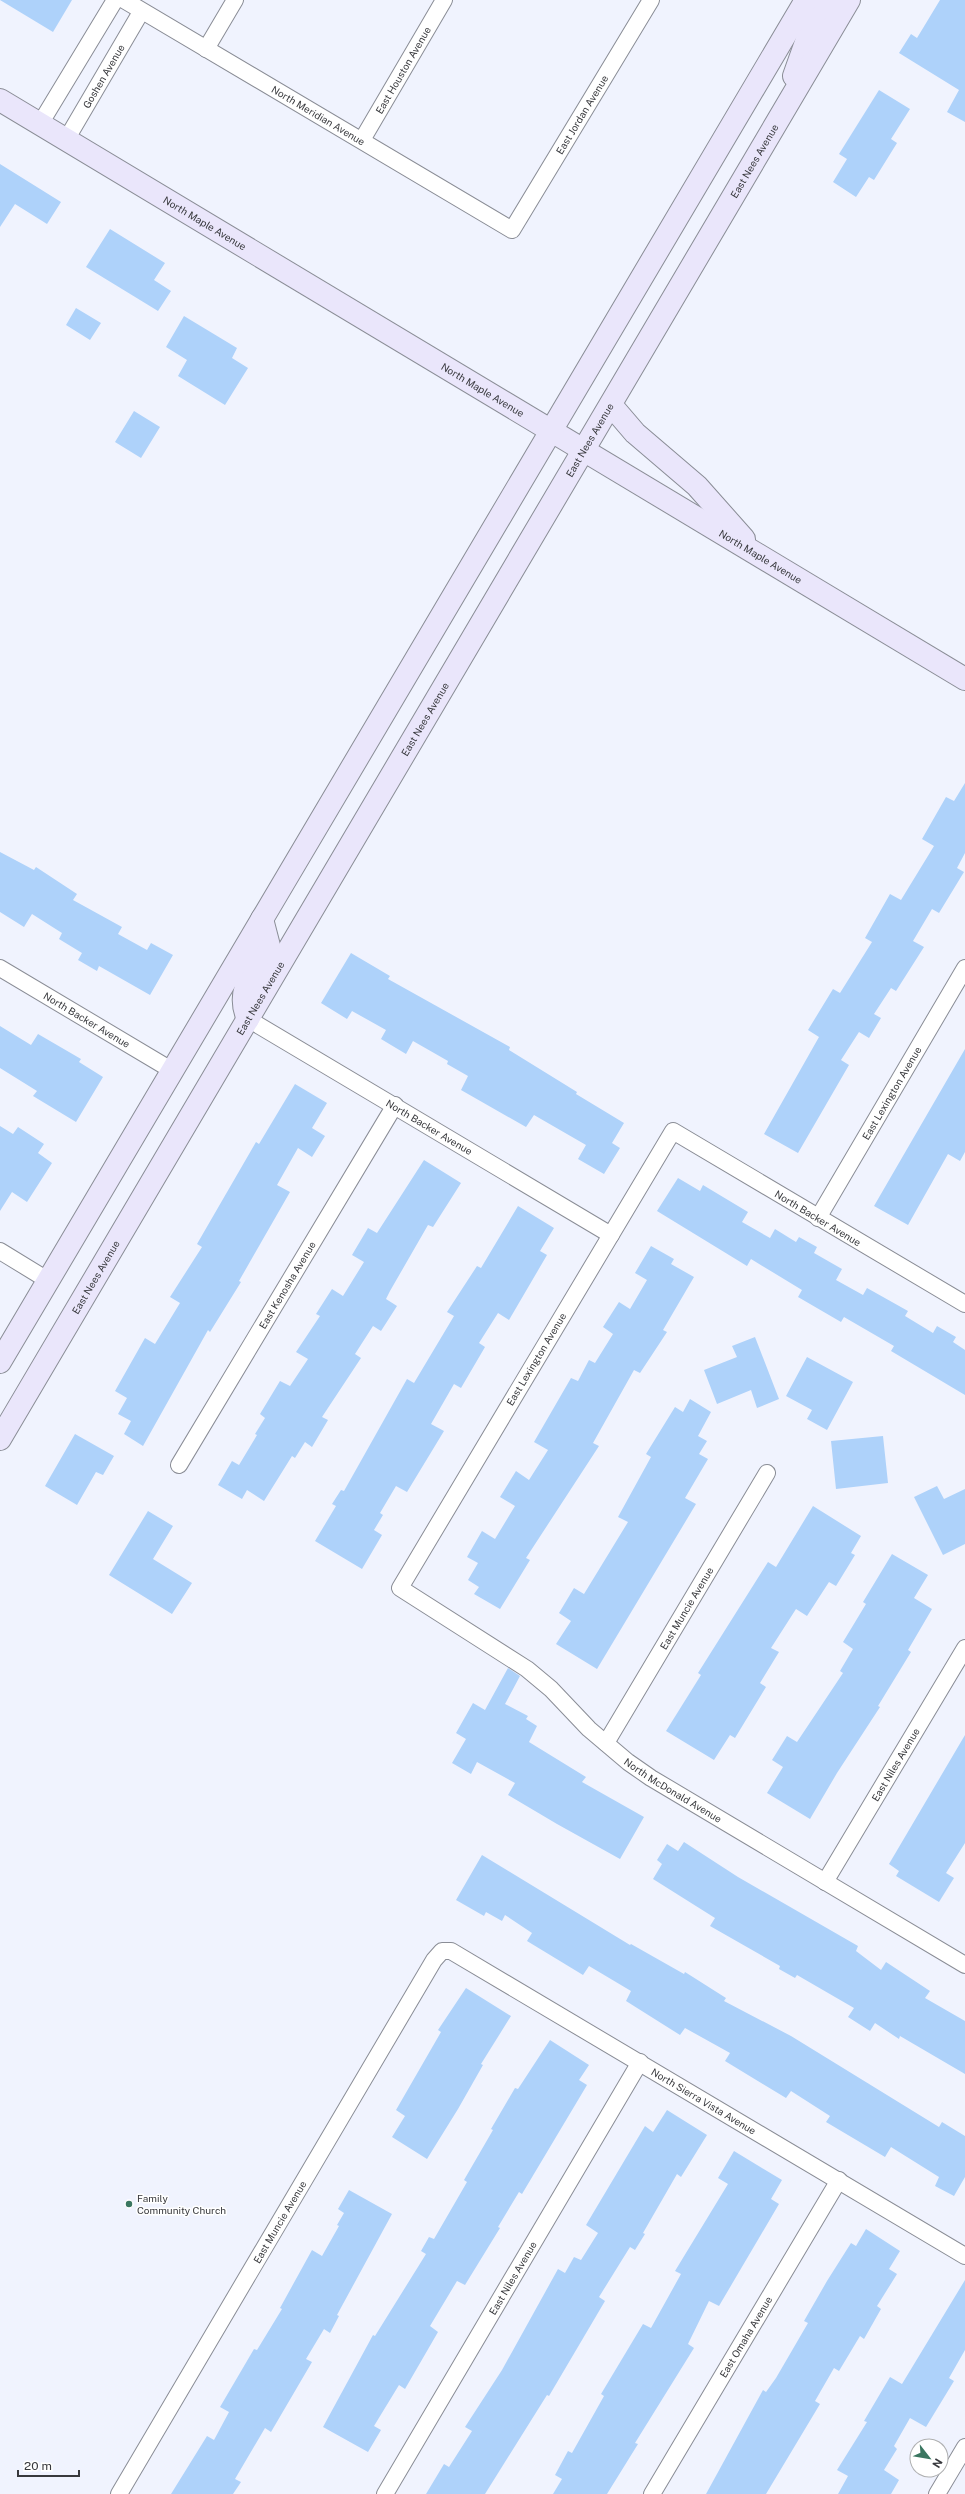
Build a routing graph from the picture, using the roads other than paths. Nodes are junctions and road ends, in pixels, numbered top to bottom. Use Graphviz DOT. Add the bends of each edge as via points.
graph roads {
  1 [pos="115,0"];
  2 [pos="124,0"];
  3 [pos="235,0"];
  4 [pos="444,0"];
  5 [pos="651,0"];
  6 [pos="806,0"];
  7 [pos="828,0"];
  8 [pos="849,0"];
  9 [pos="141,12"];
  10 [pos="206,49"];
  11 [pos="0,100"];
  12 [pos="779,123"];
  13 [pos="40,124"];
  14 [pos="66,140"];
  15 [pos="362,140"];
  16 [pos="512,230"];
  17 [pos="611,405"];
  18 [pos="552,431"];
  19 [pos="584,450"];
  20 [pos="758,555"];
  21 [pos="965,679"];
  22 [pos="262,919"];
  23 [pos="0,968"];
  24 [pos="965,968"];
  25 [pos="248,1019"];
  26 [pos="173,1071"];
  27 [pos="395,1105"];
  28 [pos="673,1131"];
  29 [pos="818,1218"];
  30 [pos="611,1234"];
  31 [pos="0,1251"];
  32 [pos="49,1281"];
  33 [pos="965,1304"];
  34 [pos="0,1362"];
  35 [pos="0,1439"];
  36 [pos="179,1465"];
  37 [pos="767,1473"];
  38 [pos="400,1588"];
  39 [pos="965,1648"];
  40 [pos="606,1743"];
  41 [pos="825,1882"];
  42 [pos="442,1951"];
  43 [pos="965,1966"];
  44 [pos="640,2062"];
  45 [pos="839,2180"];
  46 [pos="965,2256"];
  47 [pos="965,2447"];
  48 [pos="119,2494"];
  49 [pos="385,2494"];
  50 [pos="652,2494"];
  51 [pos="937,2494"];
  1 -- 13 [label="street"];
  2 -- 9 [label="street, North Meridian Avenue"];
  3 -- 10 [label="street"];
  4 -- 15 [label="street, East Houston Avenue"];
  5 -- 16 [label="street, East Jordan Avenue"];
  6 -- 18 [label="main road"];
  7 -- 12 [label="main road" via="810,31"];
  8 -- 12 [label="main road, East Nees Avenue"];
  9 -- 10 [label="street, North Meridian Avenue"];
  9 -- 14 [label="street, Goshen Avenue"];
  10 -- 15 [label="street, North Meridian Avenue"];
  11 -- 13 [label="main road, North Maple Avenue"];
  12 -- 17 [label="main road, East Nees Avenue"];
  13 -- 14 [label="main road, North Maple Avenue"];
  14 -- 18 [label="main road, North Maple Avenue"];
  15 -- 16 [label="street, North Meridian Avenue"];
  17 -- 19 [label="main road, East Nees Avenue"];
  17 -- 20 [label="main road" via="635,433 697,486"];
  18 -- 19 [label="main road, North Maple Avenue"];
  18 -- 22 [label="main road"];
  19 -- 20 [label="main road, North Maple Avenue"];
  19 -- 25 [label="main road, East Nees Avenue"];
  20 -- 21 [label="main road, North Maple Avenue"];
  22 -- 25 [label="main road" via="269,946 242,998"];
  22 -- 26 [label="main road"];
  23 -- 26 [label="street, North Backer Avenue"];
  24 -- 29 [label="street, East Lexington Avenue"];
  25 -- 27 [label="street, North Backer Avenue"];
  25 -- 35 [label="main road, East Nees Avenue"];
  26 -- 32 [label="main road"];
  27 -- 30 [label="street, North Backer Avenue"];
  27 -- 36 [label="street, East Kenosha Avenue"];
  28 -- 29 [label="street, North Backer Avenue"];
  28 -- 30 [label="street, East Lexington Avenue"];
  29 -- 33 [label="street, North Backer Avenue"];
  30 -- 38 [label="street, East Lexington Avenue"];
  31 -- 32 [label="street"];
  32 -- 34 [label="main road"];
  37 -- 40 [label="street, East Muncie Avenue"];
  38 -- 40 [label="street, North McDonald Avenue" via="527,1669"];
  39 -- 41 [label="street, East Niles Avenue"];
  40 -- 41 [label="street, North McDonald Avenue" via="650,1778"];
  41 -- 43 [label="street, North McDonald Avenue"];
  42 -- 44 [label="street, North Sierra Vista Avenue" via="452,1951"];
  42 -- 48 [label="street, East Muncie Avenue" via="434,1960"];
  44 -- 45 [label="street, North Sierra Vista Avenue"];
  44 -- 49 [label="street, East Niles Avenue"];
  45 -- 46 [label="street, North Sierra Vista Avenue"];
  45 -- 50 [label="street, East Omaha Avenue"];
  47 -- 51 [label="street"];
}
